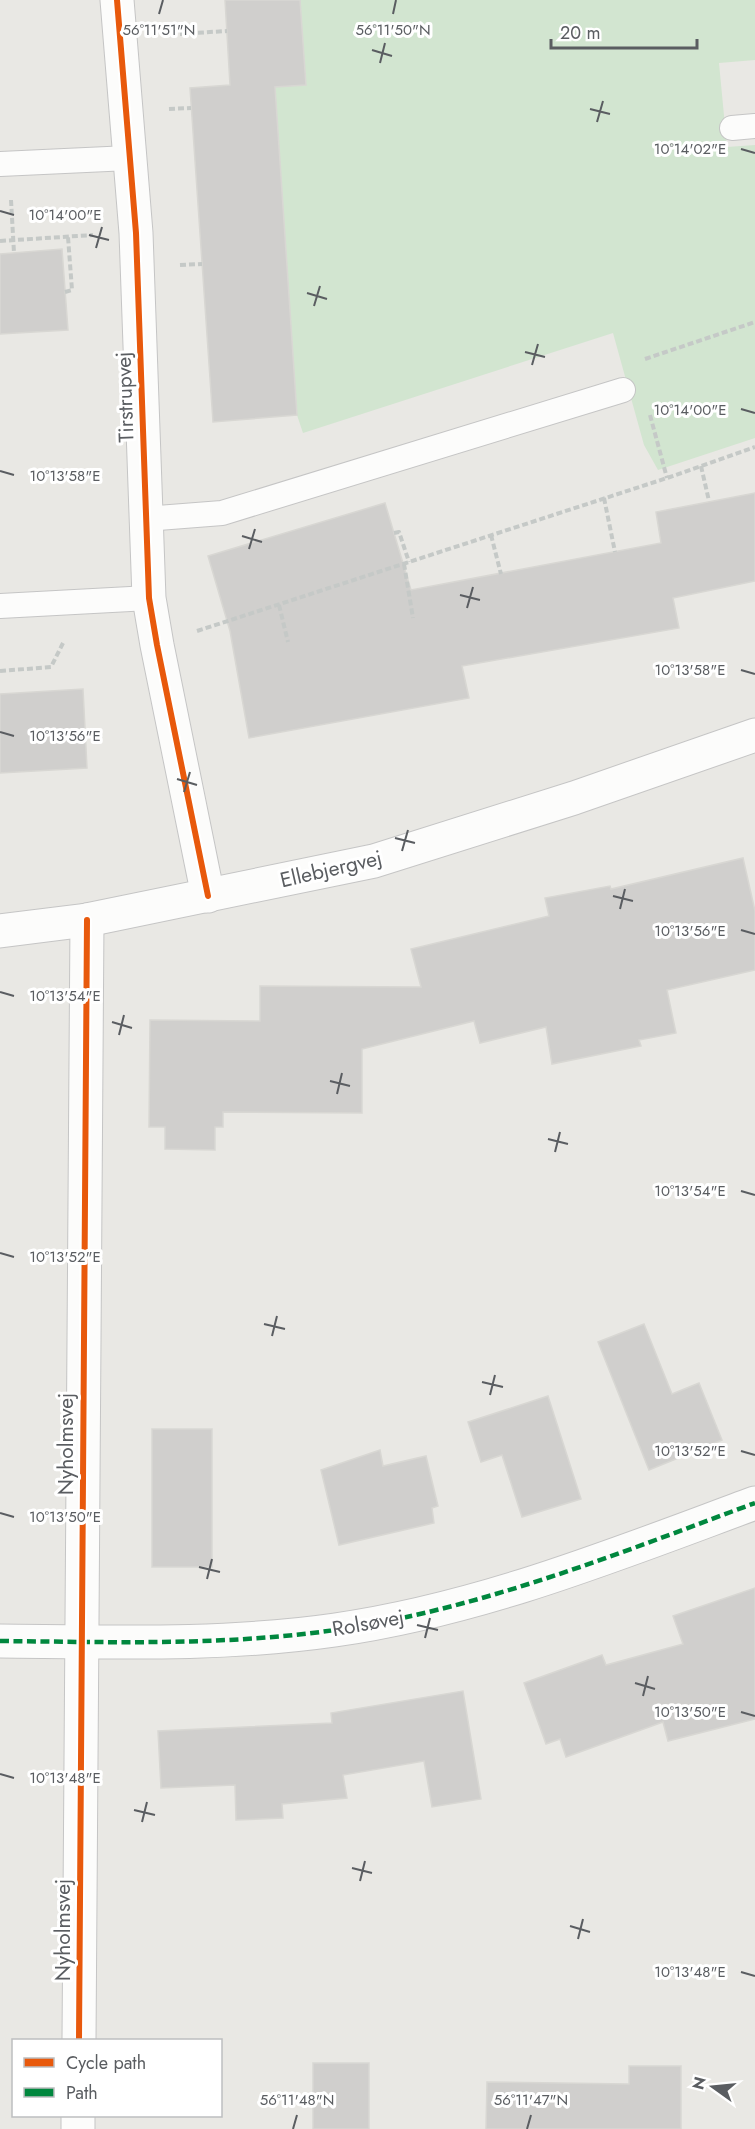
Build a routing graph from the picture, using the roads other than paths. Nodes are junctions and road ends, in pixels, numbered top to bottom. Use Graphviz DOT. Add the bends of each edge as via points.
graph roads {
  1 [pos="117,0"];
  2 [pos="129,158"];
  3 [pos="5,163"];
  4 [pos="623,390"];
  5 [pos="145,519"];
  6 [pos="149,598"];
  7 [pos="0,606"];
  8 [pos="755,735"];
  9 [pos="208,896"];
  10 [pos="87,920"];
  11 [pos="0,931"];
  12 [pos="755,1503"];
  13 [pos="0,1641"];
  14 [pos="81,1642"];
  15 [pos="79,2039"];
  1 -- 2 [label="street, Tirstrupvej"];
  2 -- 3 [label="lane"];
  2 -- 5 [label="street, Tirstrupvej" via="136,233"];
  4 -- 5 [label="lane" via="222,513"];
  5 -- 6 [label="street, Tirstrupvej"];
  6 -- 7 [label="lane"];
  6 -- 9 [label="street, Tirstrupvej"];
  8 -- 9 [label="street, Ellebjergvej" via="374,861"];
  9 -- 10 [label="street, Ellebjergvej"];
  10 -- 11 [label="street, Ellebjergvej"];
  10 -- 14 [label="street, Nyholmsvej"];
  12 -- 14 [label="street, Rolsøvej" via="539,1582 431,1612 335,1630 224,1641"];
  13 -- 14 [label="street, Rolsøvej"];
  14 -- 15 [label="street, Nyholmsvej"];
}
